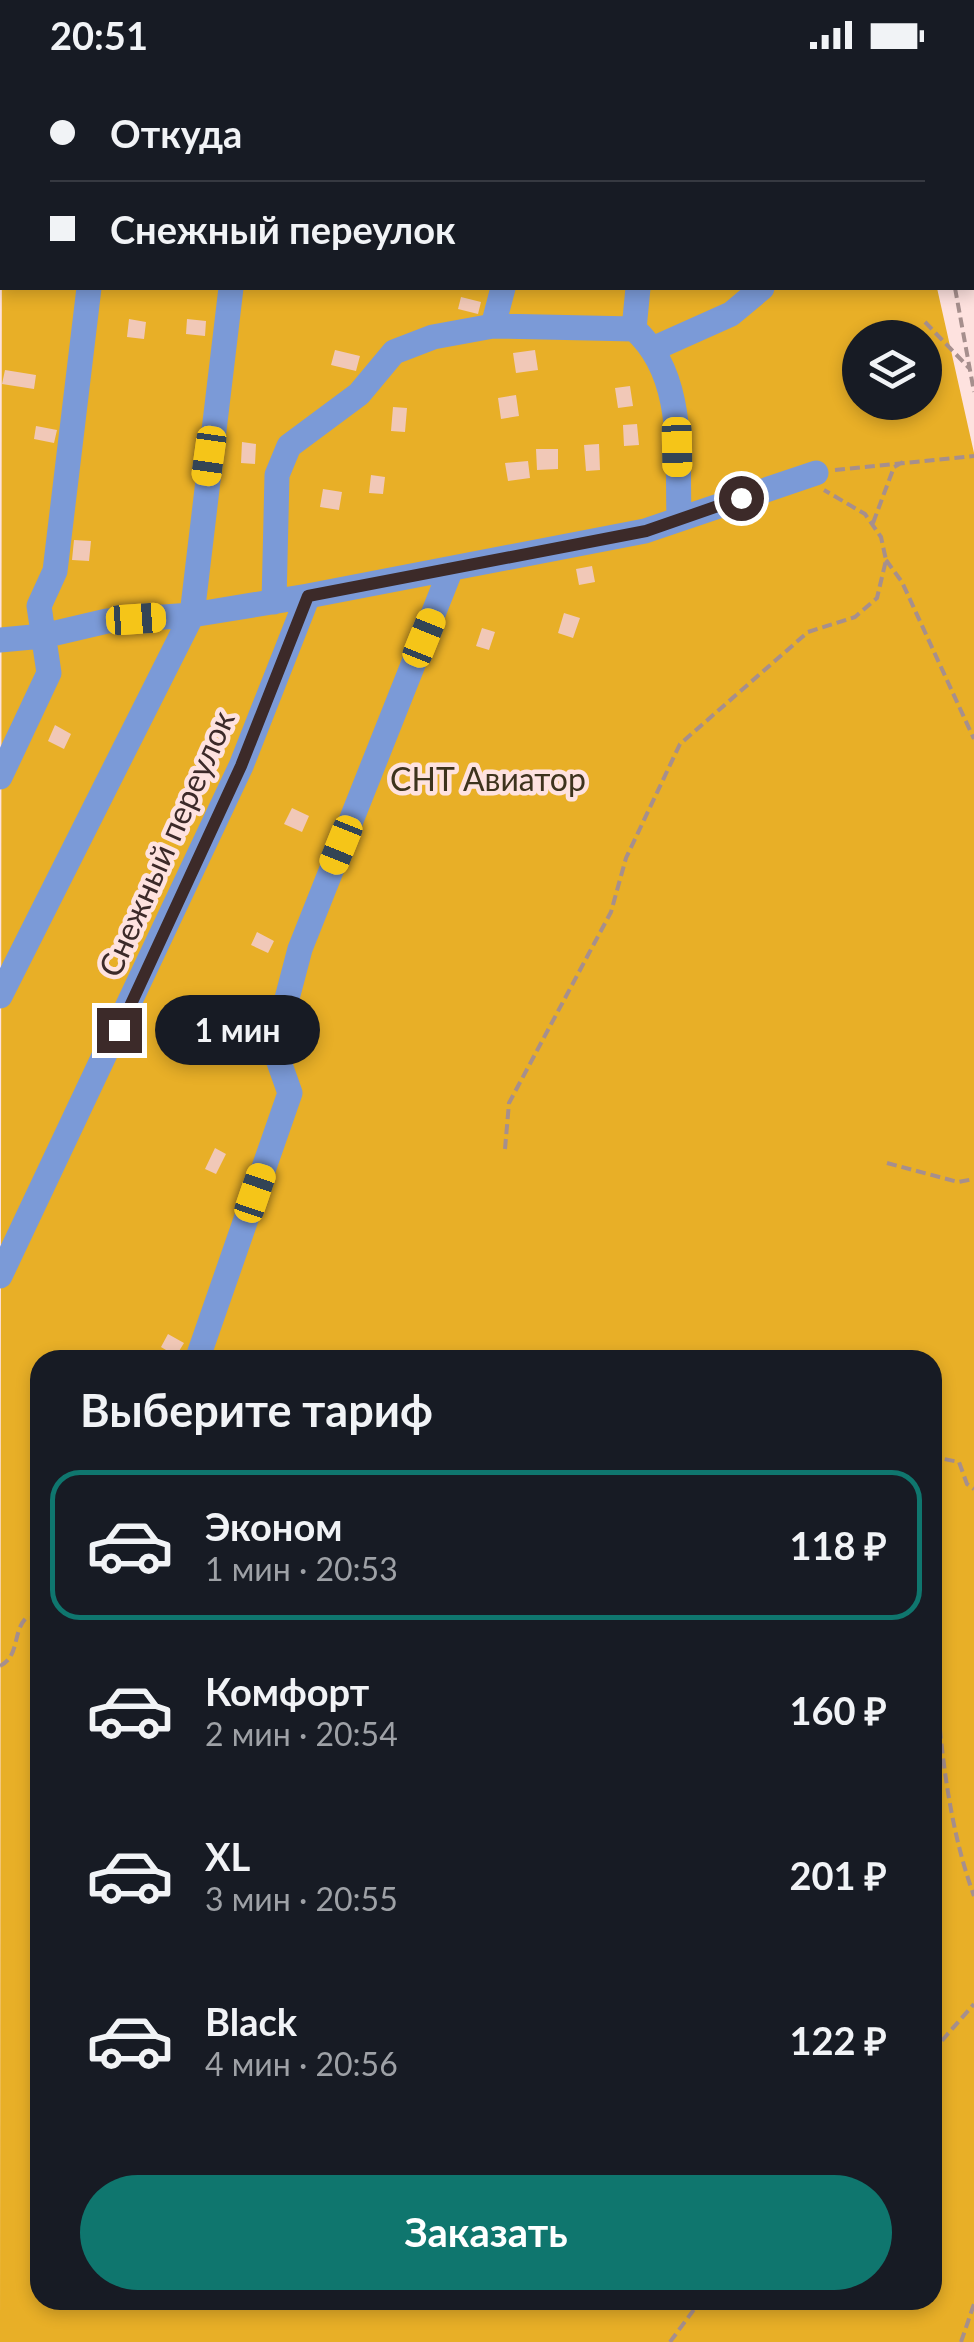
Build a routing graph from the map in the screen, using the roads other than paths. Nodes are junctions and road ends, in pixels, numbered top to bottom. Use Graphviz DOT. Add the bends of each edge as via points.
graph roads {
  1 [pos="89,290"];
  2 [pos="230,290"];
  3 [pos="502,290"];
  4 [pos="638,290"];
  5 [pos="760,290"];
  6 [pos="493,326"];
  7 [pos="634,329"];
  8 [pos="656,348"];
  9 [pos="809,475"];
  10 [pos="678,519"];
  11 [pos="452,569"];
  12 [pos="308,596"];
  13 [pos="274,602"];
  14 [pos="192,615"];
  15 [pos="43,636"];
  16 [pos="0,640"];
  17 [pos="0,777"];
  18 [pos="0,996"];
  19 [pos="0,1276"];
  20 [pos="200,1350"];
  1 -- 15 [label="lane" via="55,571 39,606"];
  2 -- 14 [label="lane"];
  3 -- 6 [label="lane"];
  4 -- 7 [label="lane"];
  5 -- 8 [label="lane" via="731,314"];
  6 -- 7 [label="lane"];
  6 -- 13 [label="lane" via="394,352 359,394 290,446 277,475"];
  7 -- 8 [label="lane"];
  8 -- 10 [label="lane" via="676,411"];
  9 -- 10 [label="lane"];
  10 -- 11 [label="lane"];
  11 -- 12 [label="lane"];
  11 -- 20 [label="lane" via="300,948 274,1048 290,1093"];
  12 -- 13 [label="lane"];
  12 -- 19 [label="lane, Снежный переулок" via="233,784"];
  13 -- 14 [label="lane"];
  14 -- 15 [label="lane" via="108,621"];
  14 -- 18 [label="lane"];
  15 -- 16 [label="lane"];
  15 -- 17 [label="lane" via="48,673"];
}
